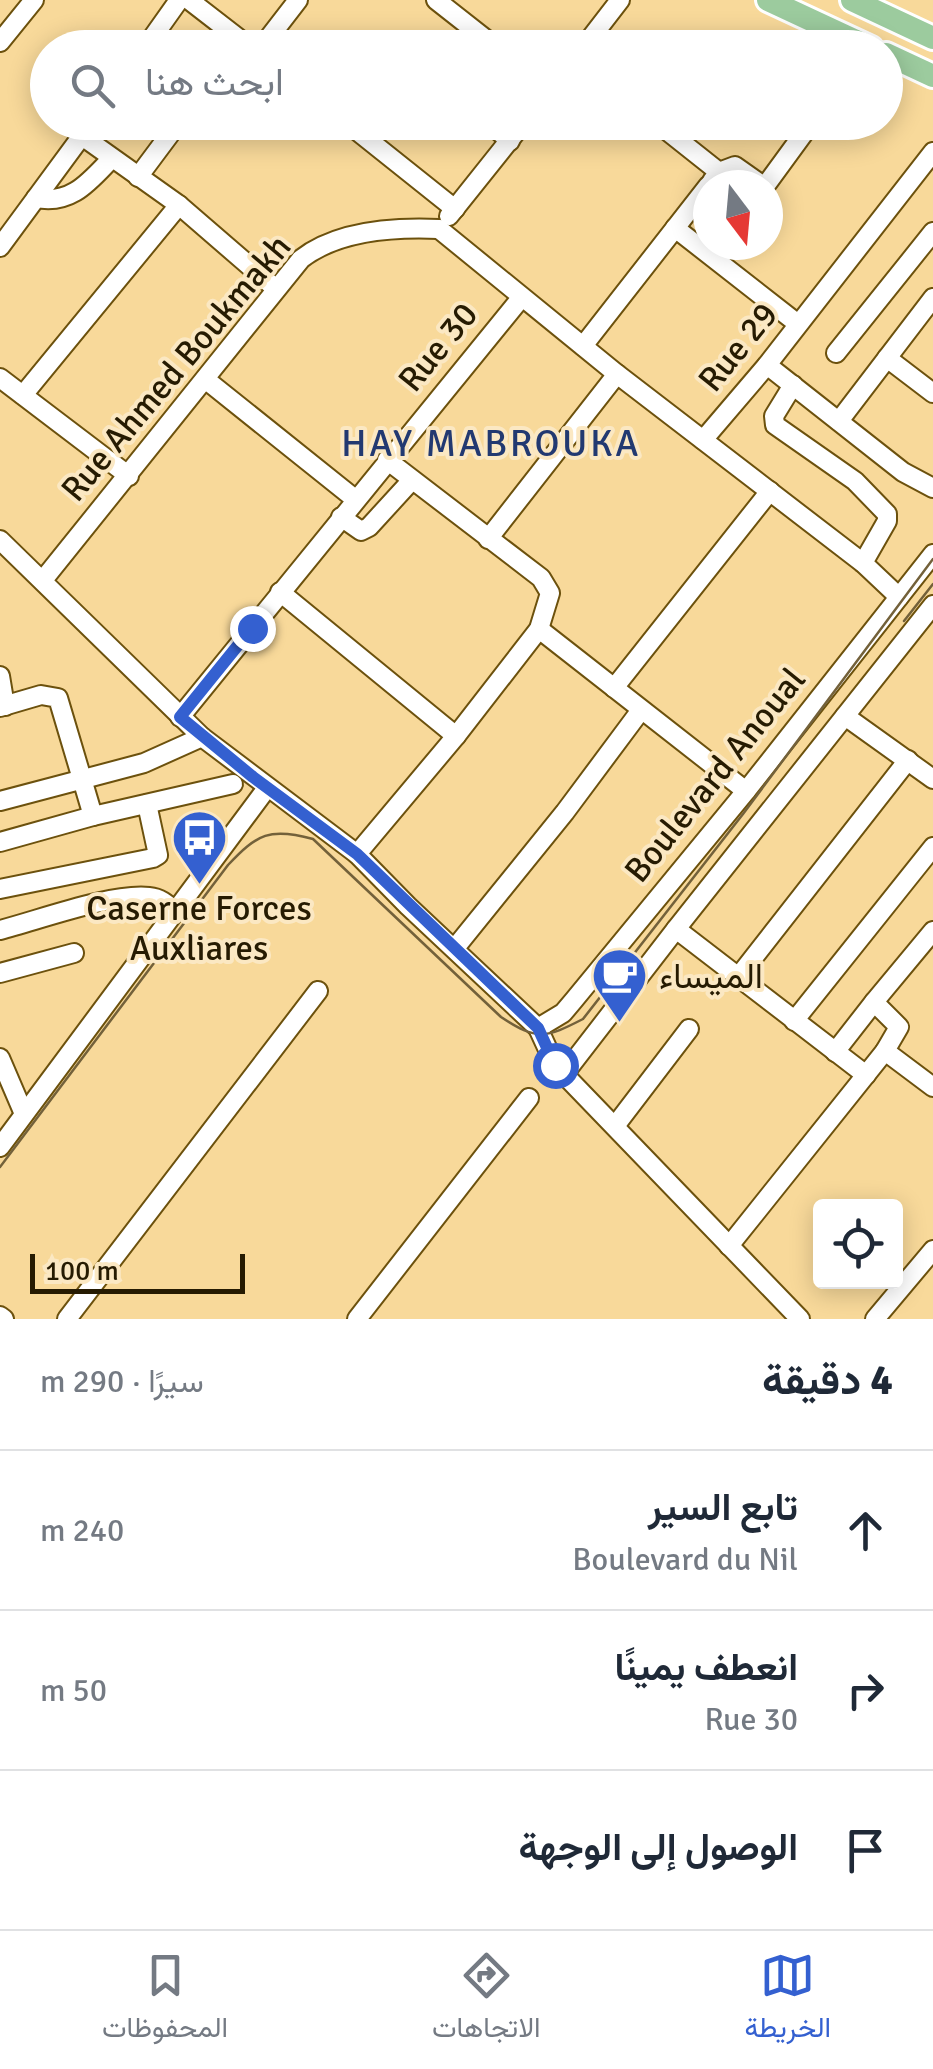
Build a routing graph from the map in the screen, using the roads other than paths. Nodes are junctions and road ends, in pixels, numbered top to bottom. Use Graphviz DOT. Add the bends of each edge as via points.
graph roads {
  1 [pos="34,0"];
  2 [pos="179,0"];
  3 [pos="189,0"];
  4 [pos="298,0"];
  5 [pos="436,0"];
  6 [pos="620,0"];
  7 [pos="768,0"];
  8 [pos="852,0"];
  9 [pos="158,30"];
  10 [pos="224,30"];
  11 [pos="275,30"];
  12 [pos="474,30"];
  13 [pos="597,30"];
  14 [pos="832,30"];
  15 [pos="2,35"];
  16 [pos="933,38"];
  17 [pos="903,62"];
  18 [pos="933,76"];
  19 [pos="80,140"];
  20 [pos="95,140"];
  21 [pos="166,140"];
  22 [pos="369,140"];
  23 [pos="673,140"];
  24 [pos="798,140"];
  25 [pos="510,141"];
  26 [pos="933,152"];
  27 [pos="111,159"];
  28 [pos="702,170"];
  29 [pos="775,170"];
  30 [pos="138,177"];
  31 [pos="36,198"];
  32 [pos="179,205"];
  33 [pos="693,206"];
  34 [pos="455,209"];
  35 [pos="439,228"];
  36 [pos="676,228"];
  37 [pos="933,232"];
  38 [pos="693,238"];
  39 [pos="0,247"];
  40 [pos="726,260"];
  41 [pos="276,288"];
  42 [pos="521,298"];
  43 [pos="933,298"];
  44 [pos="798,324"];
  45 [pos="583,346"];
  46 [pos="836,353"];
  47 [pos="887,358"];
  48 [pos="767,365"];
  49 [pos="617,374"];
  50 [pos="0,378"];
  51 [pos="205,380"];
  52 [pos="793,385"];
  53 [pos="933,393"];
  54 [pos="22,395"];
  55 [pos="839,422"];
  56 [pos="703,440"];
  57 [pos="387,460"];
  58 [pos="129,476"];
  59 [pos="412,480"];
  60 [pos="932,485"];
  61 [pos="770,491"];
  62 [pos="355,499"];
  63 [pos="341,517"];
  64 [pos="488,539"];
  65 [pos="0,540"];
  66 [pos="933,554"];
  67 [pos="863,563"];
  68 [pos="43,580"];
  69 [pos="280,592"];
  70 [pos="899,597"];
  71 [pos="932,607"];
  72 [pos="539,629"];
  73 [pos="0,676"];
  74 [pos="614,688"];
  75 [pos="2,706"];
  76 [pos="640,710"];
  77 [pos="845,716"];
  78 [pos="180,717"];
  79 [pos="456,736"];
  80 [pos="202,737"];
  81 [pos="908,760"];
  82 [pos="83,777"];
  83 [pos="933,779"];
  84 [pos="233,784"];
  85 [pos="267,788"];
  86 [pos="746,791"];
  87 [pos="0,800"];
  88 [pos="147,804"];
  89 [pos="93,816"];
  90 [pos="243,822"];
  91 [pos="0,842"];
  92 [pos="933,847"];
  93 [pos="357,854"];
  94 [pos="0,889"];
  95 [pos="176,912"];
  96 [pos="676,928"];
  97 [pos="0,930"];
  98 [pos="933,931"];
  99 [pos="455,948"];
  100 [pos="74,954"];
  101 [pos="0,973"];
  102 [pos="739,976"];
  103 [pos="318,991"];
  104 [pos="874,1002"];
  105 [pos="794,1022"];
  106 [pos="538,1028"];
  107 [pos="689,1029"];
  108 [pos="886,1050"];
  109 [pos="834,1052"];
  110 [pos="0,1061"];
  111 [pos="564,1074"];
  112 [pos="866,1076"];
  113 [pos="933,1087"];
  114 [pos="529,1098"];
  115 [pos="24,1114"];
  116 [pos="614,1126"];
  117 [pos="0,1148"];
  118 [pos="729,1246"];
  119 [pos="933,1250"];
  120 [pos="66,1319"];
  121 [pos="357,1319"];
  122 [pos="800,1319"];
  123 [pos="874,1319"];
  1 -- 15 [label="street"];
  2 -- 9 [label="street"];
  3 -- 10 [label="street"];
  4 -- 11 [label="street"];
  5 -- 12 [label="street"];
  6 -- 13 [label="street"];
  7 -- 14 [label="main road"];
  8 -- 16 [label="main road"];
  17 -- 18 [label="main road"];
  19 -- 31 [label="street"];
  20 -- 27 [label="street"];
  21 -- 30 [label="street"];
  22 -- 34 [label="street"];
  23 -- 28 [label="street"];
  24 -- 29 [label="street"];
  25 -- 34 [label="street"];
  26 -- 44 [label="street, Rue 29"];
  27 -- 30 [label="street"];
  27 -- 31 [label="street" via="78,192"];
  30 -- 32 [label="street"];
  31 -- 39 [label="street"];
  32 -- 41 [label="street"];
  32 -- 54 [label="street"];
  33 -- 36 [label="street"];
  34 -- 35 [label="street"];
  35 -- 41 [label="street, Rue Ahmed Boukmakh" via="326,243"];
  35 -- 42 [label="street"];
  36 -- 38 [label="street"];
  36 -- 45 [label="street"];
  37 -- 46 [label="street"];
  40 -- 44 [label="street"];
  41 -- 51 [label="street, Rue Ahmed Boukmakh"];
  42 -- 45 [label="street"];
  42 -- 57 [label="street, Rue 30"];
  43 -- 47 [label="street"];
  44 -- 48 [label="street, Rue 29"];
  45 -- 49 [label="street"];
  47 -- 53 [label="street"];
  47 -- 55 [label="street"];
  48 -- 52 [label="street"];
  48 -- 56 [label="street, Rue 29"];
  49 -- 56 [label="street"];
  49 -- 64 [label="street"];
  50 -- 54 [label="street"];
  51 -- 58 [label="street, Rue Ahmed Boukmakh"];
  51 -- 62 [label="street"];
  52 -- 55 [label="street"];
  52 -- 67 [label="street" via="775,425 855,481 887,514"];
  54 -- 58 [label="street"];
  55 -- 60 [label="street" via="903,472"];
  56 -- 61 [label="street"];
  57 -- 59 [label="street"];
  57 -- 62 [label="street, Rue 30"];
  58 -- 68 [label="street, Rue Ahmed Boukmakh"];
  59 -- 63 [label="street" via="361,532"];
  59 -- 64 [label="street"];
  61 -- 67 [label="street"];
  61 -- 74 [label="street"];
  62 -- 63 [label="street, Rue 30"];
  63 -- 69 [label="street, Rue 30"];
  64 -- 72 [label="street" via="550,592"];
  65 -- 68 [label="street"];
  66 -- 70 [label="street, Boulevard Anoual"];
  67 -- 70 [label="street"];
  68 -- 78 [label="street"];
  69 -- 78 [label="street, Rue 30"];
  69 -- 79 [label="street"];
  70 -- 86 [label="street, Boulevard Anoual"];
  71 -- 77 [label="street, Boulevard Anoual"];
  72 -- 74 [label="street"];
  72 -- 79 [label="street"];
  73 -- 75 [label="street"];
  74 -- 76 [label="street"];
  75 -- 82 [label="street" via="48,694 58,698"];
  76 -- 86 [label="street"];
  76 -- 99 [label="street"];
  77 -- 81 [label="street"];
  77 -- 96 [label="street, Boulevard Anoual"];
  78 -- 80 [label="street"];
  79 -- 93 [label="street"];
  80 -- 82 [label="street" via="144,762"];
  80 -- 84 [label="street"];
  80 -- 85 [label="street"];
  81 -- 83 [label="street"];
  81 -- 102 [label="street"];
  82 -- 87 [label="street"];
  82 -- 89 [label="street"];
  84 -- 88 [label="street"];
  84 -- 90 [label="street"];
  85 -- 90 [label="street"];
  85 -- 93 [label="street"];
  86 -- 106 [label="street, Boulevard Anoual" via="562,1014"];
  88 -- 89 [label="street"];
  88 -- 94 [label="street" via="158,855 153,858"];
  89 -- 91 [label="street"];
  90 -- 95 [label="street"];
  92 -- 105 [label="street"];
  93 -- 99 [label="street"];
  95 -- 97 [label="street" via="146,896"];
  95 -- 115 [label="street"];
  96 -- 102 [label="street"];
  96 -- 111 [label="street, Boulevard Anoual"];
  98 -- 104 [label="street"];
  99 -- 106 [label="street"];
  100 -- 101 [label="street"];
  102 -- 105 [label="street"];
  103 -- 120 [label="street"];
  104 -- 108 [label="street" via="900,1027"];
  104 -- 109 [label="street"];
  105 -- 109 [label="street"];
  106 -- 111 [label="street"];
  107 -- 116 [label="street"];
  108 -- 112 [label="street"];
  108 -- 113 [label="street"];
  109 -- 112 [label="street"];
  110 -- 115 [label="street"];
  111 -- 116 [label="street"];
  112 -- 118 [label="street"];
  114 -- 121 [label="street"];
  115 -- 117 [label="street"];
  116 -- 118 [label="street"];
  118 -- 122 [label="street"];
  119 -- 123 [label="street"];
}
